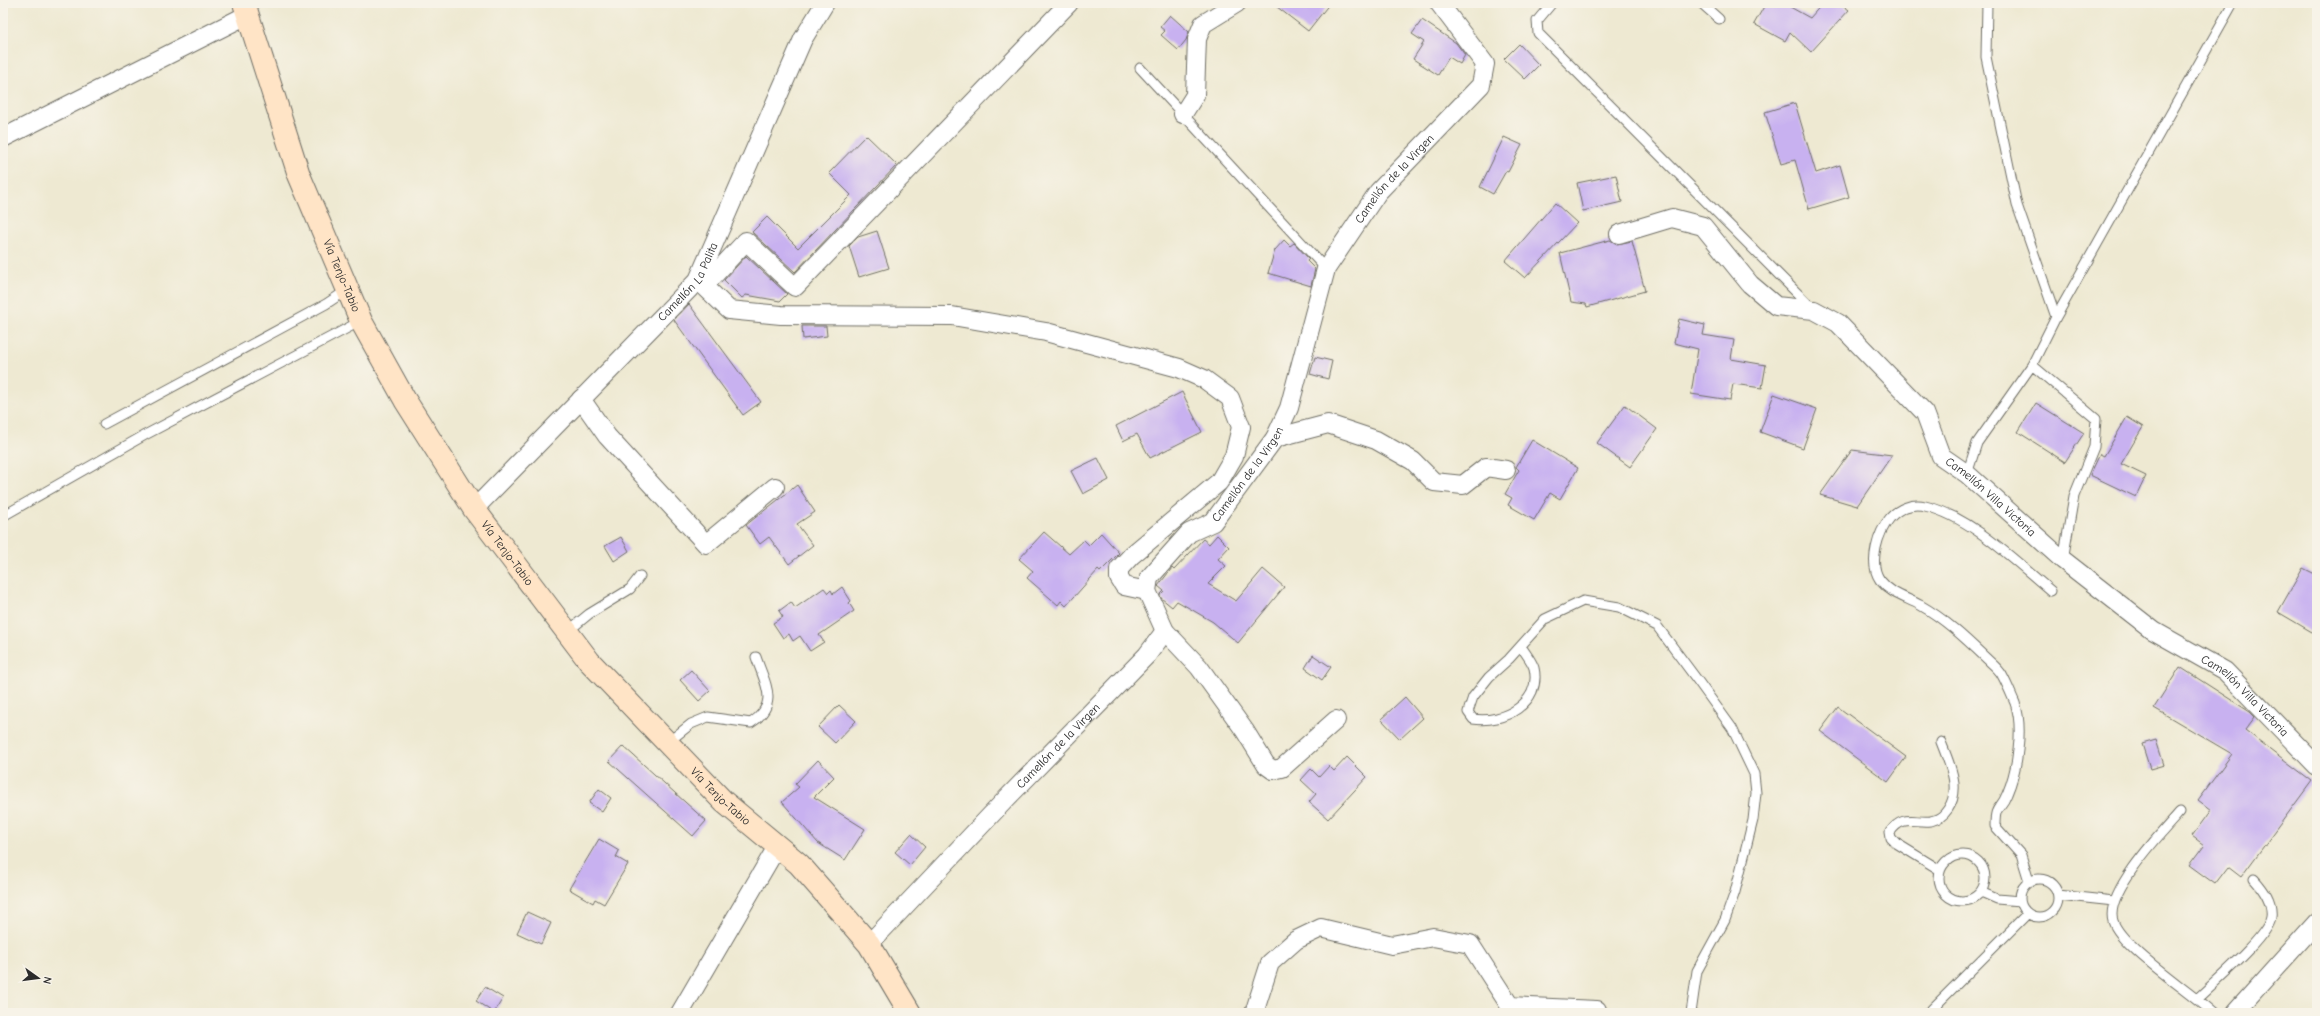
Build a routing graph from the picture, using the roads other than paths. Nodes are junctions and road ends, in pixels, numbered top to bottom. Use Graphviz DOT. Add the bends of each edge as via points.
graph roads {
  1 [pos="825,3"];
  2 [pos="1068,3"];
  3 [pos="1236,3"];
  4 [pos="1439,3"];
  5 [pos="1552,3"];
  6 [pos="1701,3"];
  7 [pos="1986,3"];
  8 [pos="2233,3"];
  9 [pos="246,9"];
  10 [pos="1719,19"];
  11 [pos="1140,68"];
  12 [pos="1183,114"];
  13 [pos="3,138"];
  14 [pos="1619,234"];
  15 [pos="1326,269"];
  16 [pos="701,283"];
  17 [pos="347,290"];
  18 [pos="1814,310"];
  19 [pos="2056,317"];
  20 [pos="361,321"];
  21 [pos="2032,365"];
  22 [pos="581,399"];
  23 [pos="104,424"];
  24 [pos="1275,438"];
  25 [pos="1506,470"];
  26 [pos="1967,474"];
  27 [pos="775,487"];
  28 [pos="474,509"];
  29 [pos="3,516"];
  30 [pos="2063,560"];
  31 [pos="640,576"];
  32 [pos="1147,591"];
  33 [pos="2051,591"];
  34 [pos="1165,631"];
  35 [pos="566,633"];
  36 [pos="1521,646"];
  37 [pos="756,657"];
  38 [pos="1336,720"];
  39 [pos="1941,742"];
  40 [pos="667,743"];
  41 [pos="2317,766"];
  42 [pos="2180,812"];
  43 [pos="778,845"];
  44 [pos="1940,870"];
  45 [pos="2254,879"];
  46 [pos="2029,881"];
  47 [pos="1981,892"];
  48 [pos="2058,895"];
  49 [pos="2020,901"];
  50 [pos="2114,901"];
  51 [pos="2027,914"];
  52 [pos="2317,922"];
  53 [pos="869,944"];
  54 [pos="2197,999"];
  55 [pos="680,1013"];
  56 [pos="910,1013"];
  57 [pos="1254,1013"];
  58 [pos="1598,1013"];
  59 [pos="1691,1013"];
  60 [pos="1928,1013"];
  61 [pos="2213,1013"];
  62 [pos="2235,1013"];
  1 -- 16 [label="street, Camellón La Palita" via="803,39"];
  2 -- 16 [label="street" via="795,287 746,241"];
  3 -- 12 [label="street" via="1203,24 1197,39 1195,95"];
  4 -- 15 [label="street, Camellón de la Virgen" via="1485,64 1481,85 1378,192"];
  5 -- 18 [label="lane" via="1537,21 1538,33"];
  6 -- 10 [label="lane"];
  7 -- 19 [label="lane" via="1986,57 2017,205"];
  8 -- 19 [label="lane"];
  9 -- 13 [label="street"];
  9 -- 17 [label="main road, Vía Tenjo-Tabio" via="299,175"];
  11 -- 12 [label="lane"];
  12 -- 15 [label="lane"];
  14 -- 18 [label="street, Camellón Villa Victoria" via="1672,218 1703,226 1750,284 1776,306"];
  15 -- 24 [label="street, Camellón de la Virgen" via="1289,408"];
  16 -- 22 [label="street, Camellón La Palita"];
  16 -- 32 [label="street" via="729,310 781,315 952,316 1046,332 1179,368 1204,379 1230,398 1242,427 1234,456 1219,482 1132,555 1119,569 1119,578 1124,586"];
  17 -- 20 [label="main road, Vía Tenjo-Tabio"];
  17 -- 23 [label="lane" via="326,304"];
  18 -- 26 [label="street, Camellón Villa Victoria" via="1838,323 1925,413 1941,456"];
  19 -- 21 [label="lane"];
  20 -- 28 [label="main road, Vía Tenjo-Tabio" via="405,400"];
  20 -- 29 [label="lane" via="145,435"];
  21 -- 26 [label="lane" via="1977,443"];
  21 -- 30 [label="lane" via="2096,419 2094,447 2074,496"];
  22 -- 27 [label="street" via="608,436 706,544"];
  22 -- 28 [label="street, Camellón La Palita"];
  24 -- 25 [label="street" via="1328,424 1376,440 1412,461 1434,482 1463,485 1486,467"];
  24 -- 32 [label="street, Camellón de la Virgen" via="1213,522 1189,533 1149,578"];
  26 -- 30 [label="street, Camellón Villa Victoria"];
  28 -- 35 [label="main road, Vía Tenjo-Tabio"];
  30 -- 41 [label="street, Camellón Villa Victoria" via="2154,630 2225,671"];
  31 -- 35 [label="lane" via="630,589 589,614"];
  32 -- 34 [label="street"];
  33 -- 46 [label="lane" via="1989,538 1937,509 1914,504 1895,513 1883,526 1877,544 1874,564 1879,579 1892,593 1920,605 1957,630 2002,674 2015,705 2019,739 2017,766 2006,796 1995,811 1995,826 2021,855"];
  34 -- 38 [label="street" via="1198,667 1246,731 1266,765 1273,770 1282,768"];
  34 -- 53 [label="street, Camellón de la Virgen" via="1147,654"];
  35 -- 40 [label="main road, Vía Tenjo-Tabio" via="588,661"];
  36 -- 36 [label="lane" via="1534,667 1532,694 1509,715 1473,719 1468,712 1473,697 1489,677"];
  36 -- 59 [label="lane" via="1545,619 1583,600 1619,607 1657,626 1732,728 1745,754 1754,774 1756,793 1753,820 1735,892 1725,920 1697,971"];
  37 -- 40 [label="lane" via="767,688 768,707 761,716 751,723 708,717 691,724"];
  39 -- 44 [label="lane" via="1955,789 1953,801 1941,818 1931,821 1908,820 1896,824 1890,832 1896,843"];
  40 -- 43 [label="main road, Vía Tenjo-Tabio" via="724,802"];
  42 -- 50 [label="lane" via="2135,864"];
  43 -- 53 [label="main road, Vía Tenjo-Tabio" via="799,864"];
  43 -- 55 [label="street"];
  44 -- 47 [label="lane" via="1941,886 1951,898 1967,901"];
  44 -- 47 [label="lane" via="1944,863 1958,854 1974,857 1984,869 1986,877"];
  45 -- 54 [label="lane" via="2266,892 2271,917 2249,949"];
  46 -- 48 [label="lane" via="2043,879 2050,882"];
  46 -- 49 [label="lane" via="2020,893"];
  47 -- 49 [label="lane" via="1997,899"];
  48 -- 50 [label="lane"];
  48 -- 51 [label="lane" via="2055,909 2049,914 2034,917"];
  49 -- 51 [label="lane"];
  50 -- 54 [label="lane" via="2112,920 2119,931 2140,954"];
  51 -- 60 [label="lane"];
  52 -- 62 [label="street"];
  53 -- 56 [label="main road, Vía Tenjo-Tabio"];
  54 -- 61 [label="lane"];
  57 -- 58 [label="street" via="1270,963 1296,940 1321,928 1392,945 1433,937 1470,944 1510,1006 1597,1010"];
}
